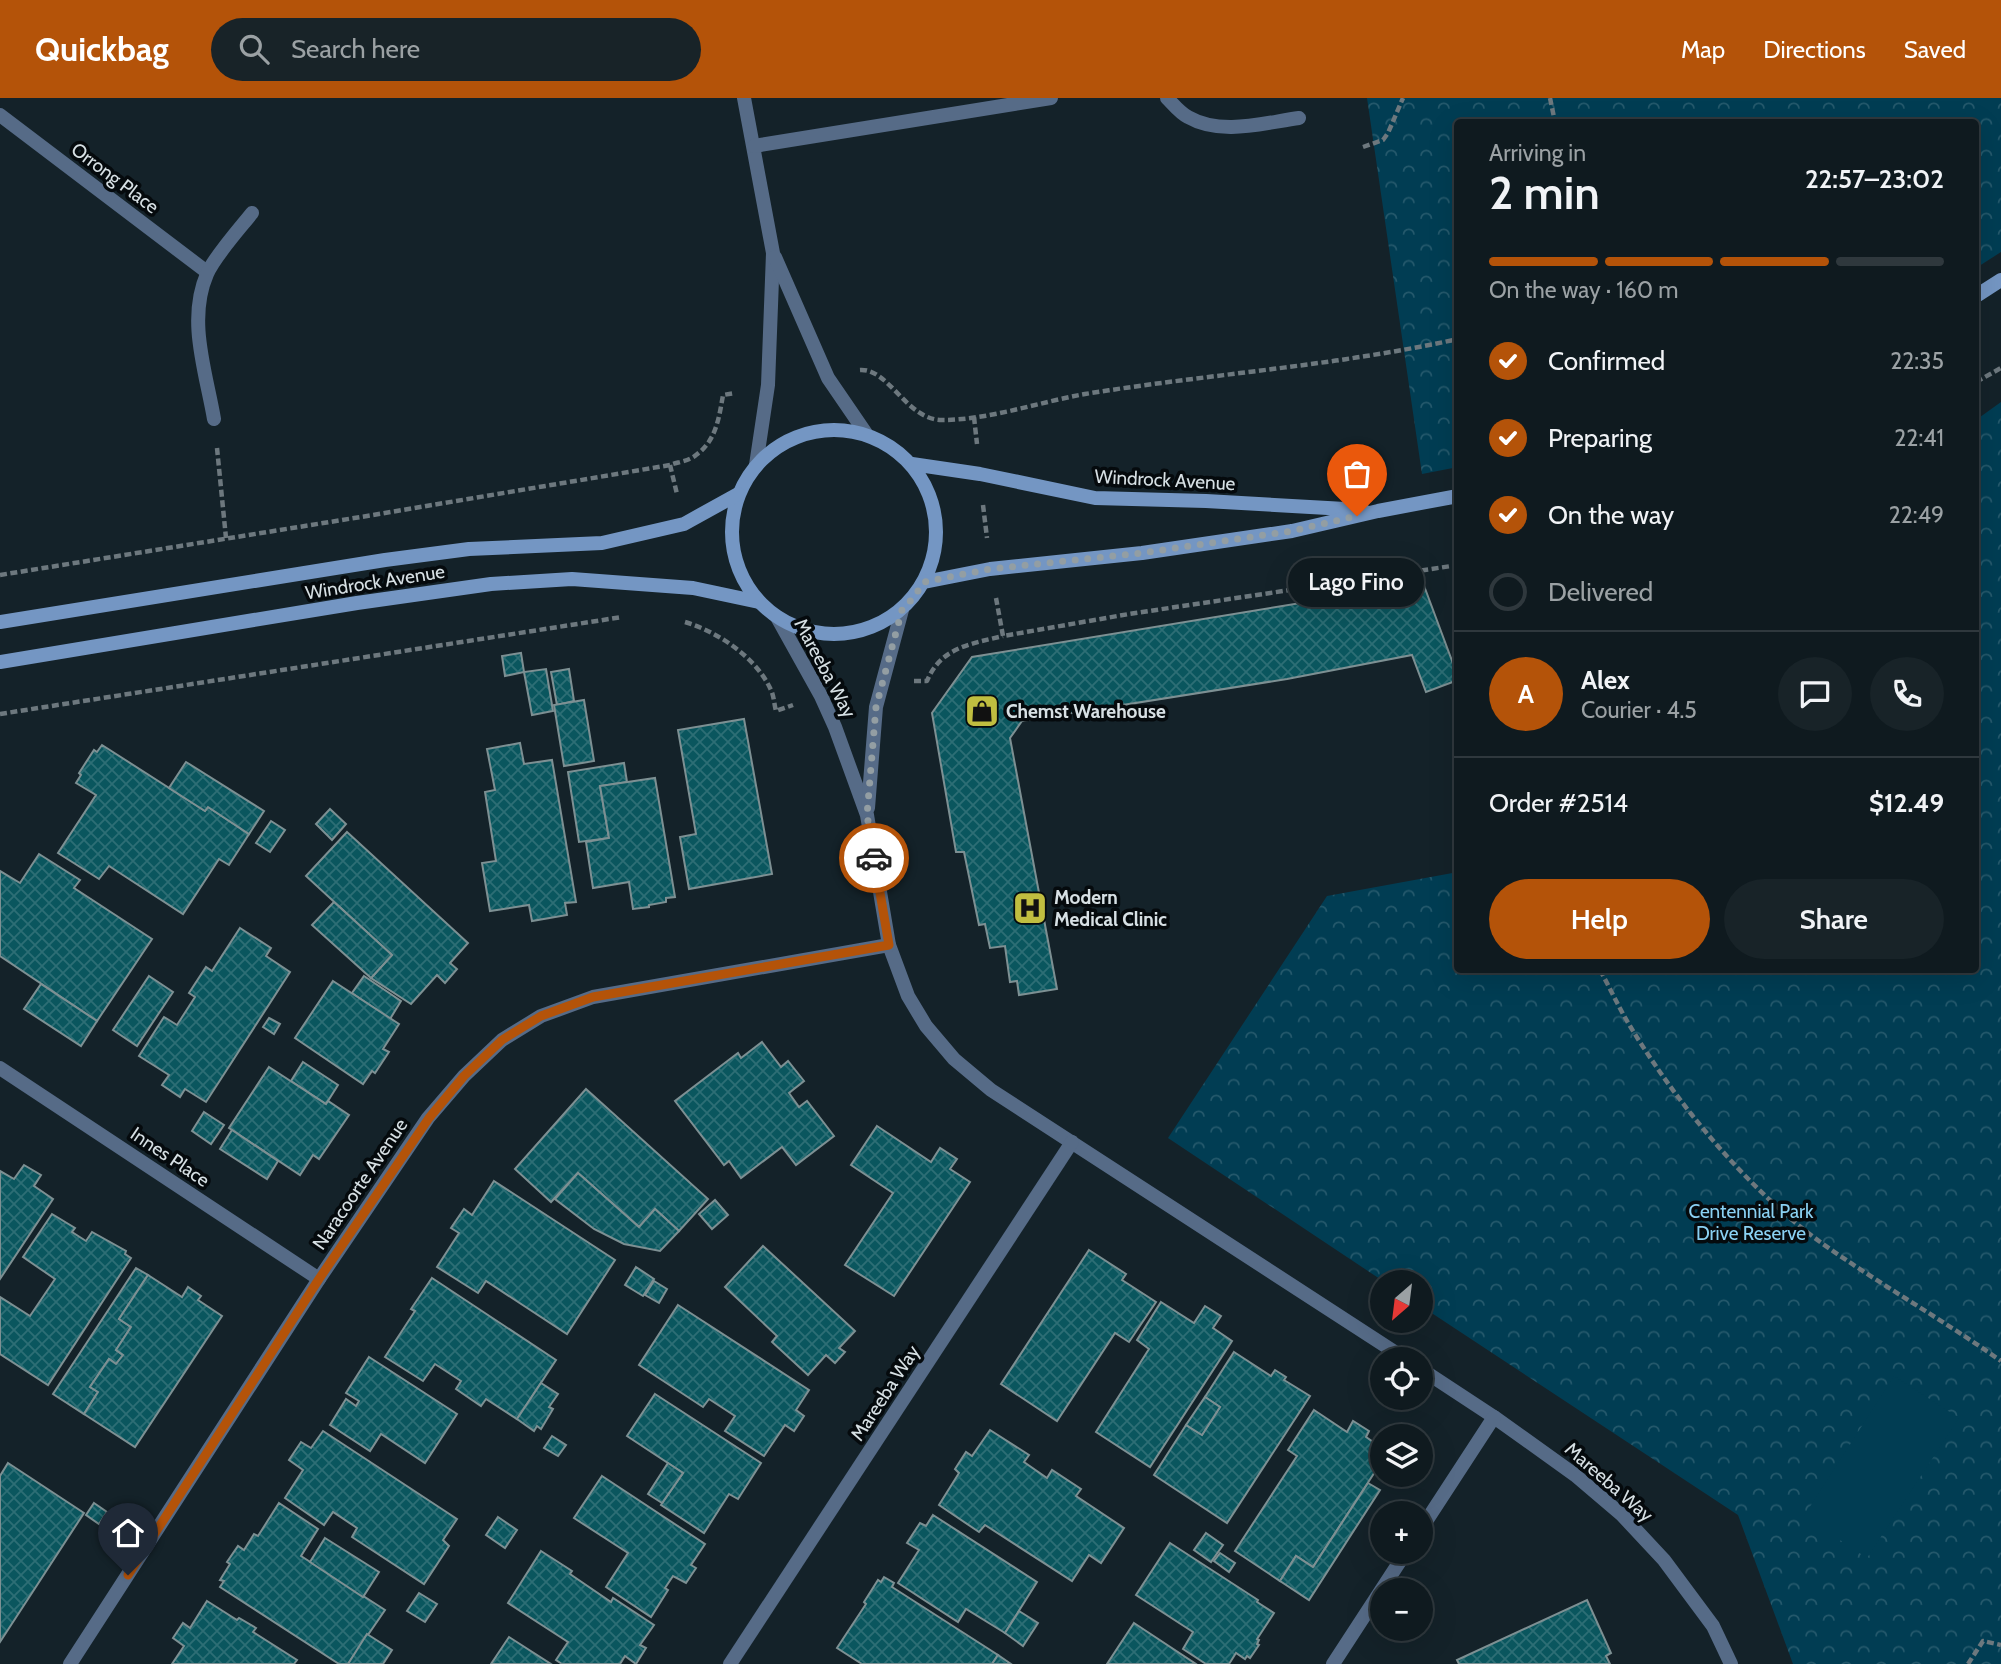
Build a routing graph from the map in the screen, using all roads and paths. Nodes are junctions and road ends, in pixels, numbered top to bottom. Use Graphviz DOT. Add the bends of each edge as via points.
graph roads {
  1 [pos="744,98"];
  2 [pos="1051,98"];
  3 [pos="1167,98"];
  4 [pos="1403,98"];
  5 [pos="1550,98"];
  6 [pos="0,115"];
  7 [pos="1298,118"];
  8 [pos="1554,119"];
  9 [pos="754,146"];
  10 [pos="1363,147"];
  11 [pos="252,213"];
  12 [pos="773,253"];
  13 [pos="207,272"];
  14 [pos="2001,280"];
  15 [pos="1979,294"];
  16 [pos="1454,340"];
  17 [pos="2001,368"];
  18 [pos="828,378"];
  19 [pos="1979,380"];
  20 [pos="768,385"];
  21 [pos="214,418"];
  22 [pos="867,435"];
  23 [pos="912,464"];
  24 [pos="756,465"];
  25 [pos="738,494"];
  26 [pos="1454,497"];
  27 [pos="1378,511"];
  28 [pos="226,538"];
  29 [pos="0,575"];
  30 [pos="924,582"];
  31 [pos="759,602"];
  32 [pos="902,610"];
  33 [pos="624,617"];
  34 [pos="777,617"];
  35 [pos="678,620"];
  36 [pos="0,622"];
  37 [pos="0,662"];
  38 [pos="821,696"];
  39 [pos="0,715"];
  40 [pos="867,815"];
  41 [pos="889,945"];
  42 [pos="1602,973"];
  43 [pos="0,1068"];
  44 [pos="1072,1142"];
  45 [pos="319,1279"];
  46 [pos="1386,1347"];
  47 [pos="2001,1361"];
  48 [pos="1433,1377"];
  49 [pos="1494,1417"];
  50 [pos="1433,1511"];
  51 [pos="1398,1564"];
  52 [pos="2001,1645"];
  53 [pos="70,1664"];
  54 [pos="730,1664"];
  55 [pos="1333,1664"];
  56 [pos="1731,1664"];
  57 [pos="1968,1664"];
  1 -- 9 [label="street"];
  2 -- 9 [label="street"];
  3 -- 7 [label="street" via="1185,116 1203,125 1234,128"];
  4 -- 10 [label="path" via="1383,140"];
  5 -- 8 [label="path"];
  6 -- 13 [label="street, Orrong Place"];
  9 -- 12 [label="street"];
  11 -- 13 [label="street"];
  12 -- 18 [label="street"];
  12 -- 20 [label="street"];
  13 -- 21 [label="street" via="197,326"];
  14 -- 15 [label="street"];
  16 -- 18 [label="path" via="1399,352 1084,394 941,421 921,415 876,374 864,369"];
  17 -- 19 [label="path"];
  18 -- 22 [label="street"];
  20 -- 24 [label="street"];
  20 -- 28 [label="path" via="723,396 718,425 709,442 695,457 670,465"];
  21 -- 28 [label="path"];
  22 -- 23 [label="street"];
  22 -- 24 [label="street" via="837,429 806,433 779,445"];
  23 -- 27 [label="street, Windrock Avenue" via="1095,498"];
  23 -- 30 [label="street" via="928,491 936,521 935,552"];
  24 -- 25 [label="street"];
  25 -- 31 [label="street" via="731,522 732,551 742,578"];
  25 -- 36 [label="street, Windrock Avenue" via="684,524 602,543 469,549 385,560"];
  26 -- 27 [label="street, Windrock Avenue"];
  27 -- 30 [label="street, Windrock Avenue" via="1292,531 990,569"];
  28 -- 29 [label="path"];
  30 -- 32 [label="street"];
  31 -- 34 [label="street"];
  31 -- 37 [label="street, Windrock Avenue" via="693,588 572,579 491,584"];
  32 -- 34 [label="street" via="873,627 841,635 807,631"];
  32 -- 40 [label="street, Mareeba Way" via="876,707"];
  33 -- 39 [label="path"];
  34 -- 38 [label="street, Mareeba Way"];
  35 -- 38 [label="path" via="718,635 747,659 772,691 776,711"];
  38 -- 40 [label="street, Mareeba Way"];
  40 -- 41 [label="street, Mareeba Way"];
  41 -- 44 [label="street, Mareeba Way" via="908,996 954,1059 991,1090"];
  41 -- 45 [label="street, Naracoorte Avenue" via="593,997 541,1016 502,1040 464,1076"];
  42 -- 47 [label="path" via="1672,1090 1773,1202 1822,1243"];
  43 -- 45 [label="street, Innes Place"];
  44 -- 46 [label="street, Mareeba Way"];
  44 -- 54 [label="street, Mareeba Way"];
  45 -- 53 [label="street, Naracoorte Avenue"];
  48 -- 49 [label="street, Mareeba Way"];
  49 -- 50 [label="street"];
  49 -- 56 [label="street, Mareeba Way" via="1622,1515 1664,1560 1713,1626"];
  51 -- 55 [label="street"];
  52 -- 57 [label="path" via="1983,1641"];
}
